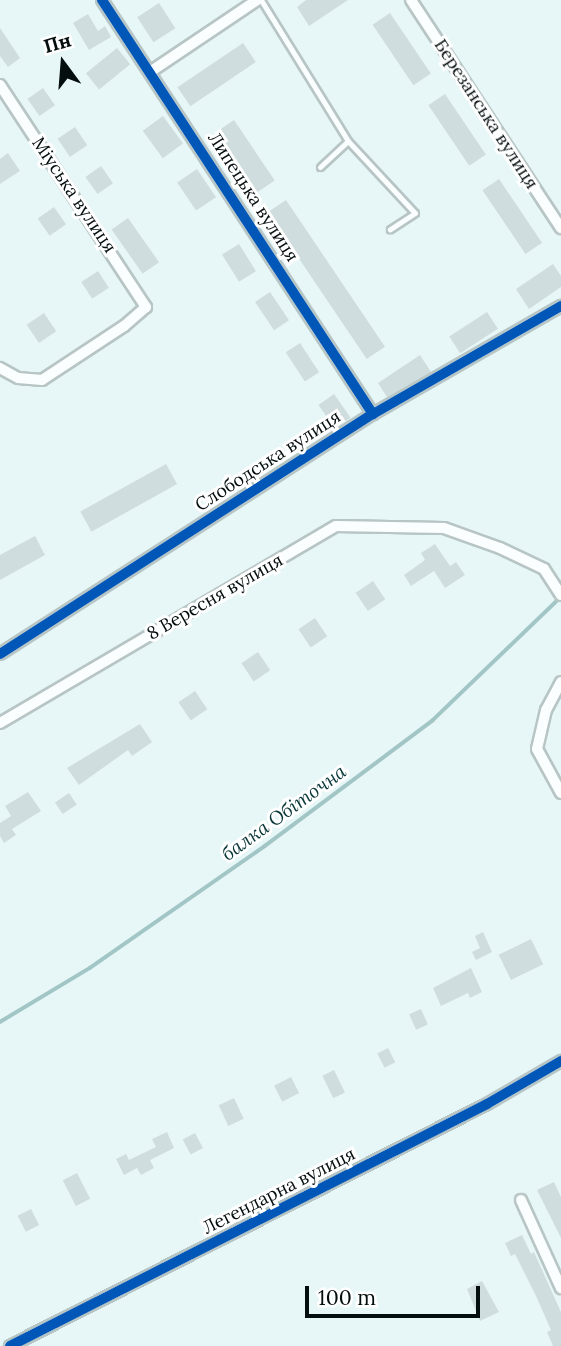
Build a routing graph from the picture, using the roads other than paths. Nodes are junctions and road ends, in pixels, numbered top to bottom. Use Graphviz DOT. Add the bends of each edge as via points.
graph roads {
  1 [pos="102,0"];
  2 [pos="256,0"];
  3 [pos="411,0"];
  4 [pos="150,72"];
  5 [pos="0,85"];
  6 [pos="348,141"];
  7 [pos="320,167"];
  8 [pos="561,228"];
  9 [pos="390,229"];
  10 [pos="561,306"];
  11 [pos="0,368"];
  12 [pos="373,414"];
  13 [pos="561,594"];
  14 [pos="0,654"];
  15 [pos="561,682"];
  16 [pos="0,723"];
  17 [pos="561,793"];
  18 [pos="561,1061"];
  19 [pos="521,1200"];
  20 [pos="561,1288"];
  21 [pos="10,1346"];
  1 -- 4 [label="street, Липецька вулиця"];
  2 -- 4 [label="street"];
  2 -- 6 [label="lane"];
  3 -- 8 [label="street, Березанська вулиця"];
  4 -- 12 [label="street, Липецька вулиця"];
  5 -- 11 [label="street, Міуська вулиця" via="145,307 42,380 18,378"];
  6 -- 7 [label="lane"];
  6 -- 9 [label="lane" via="415,213"];
  10 -- 12 [label="street, Слободська вулиця"];
  12 -- 14 [label="street, Слободська вулиця"];
  13 -- 16 [label="street, 8 Вересня вулиця" via="544,569 444,528 336,526"];
  15 -- 17 [label="street" via="546,710 537,749"];
  18 -- 21 [label="street, Легендарна вулиця" via="487,1104"];
  19 -- 20 [label="street"];
}
